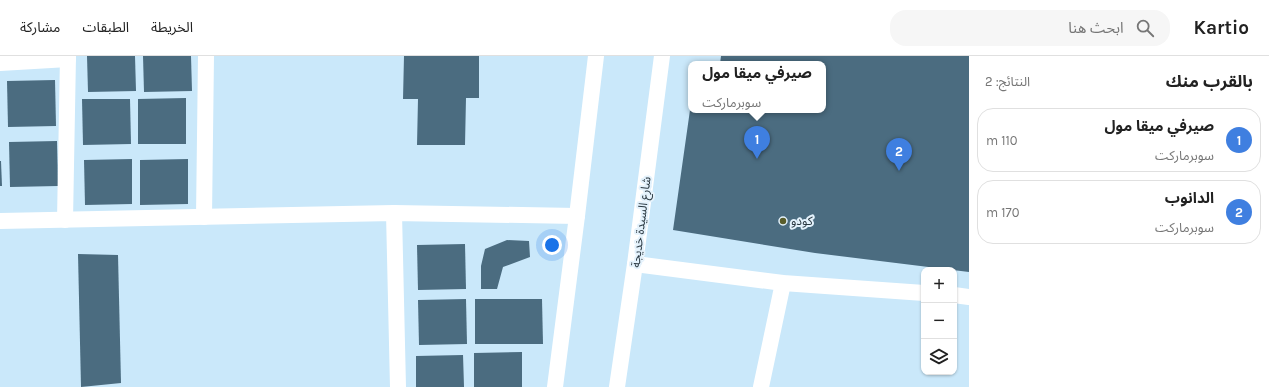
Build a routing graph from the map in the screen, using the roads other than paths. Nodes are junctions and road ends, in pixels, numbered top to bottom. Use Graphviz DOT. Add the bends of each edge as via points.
graph roads {
  1 [pos="206,56"];
  2 [pos="596,56"];
  3 [pos="662,56"];
  4 [pos="68,58"];
  5 [pos="0,62"];
  6 [pos="394,213"];
  7 [pos="577,216"];
  8 [pos="204,217"];
  9 [pos="65,220"];
  10 [pos="0,221"];
  11 [pos="635,264"];
  12 [pos="783,283"];
  13 [pos="921,293"];
  14 [pos="957,296"];
  15 [pos="969,296"];
  16 [pos="398,387"];
  17 [pos="555,387"];
  18 [pos="617,387"];
  19 [pos="761,387"];
  1 -- 8 [label="street"];
  2 -- 7 [label="street"];
  3 -- 11 [label="street, شارع السيدة خديجة"];
  4 -- 5 [label="street"];
  4 -- 9 [label="street"];
  6 -- 7 [label="street"];
  6 -- 8 [label="street"];
  6 -- 16 [label="street"];
  7 -- 17 [label="street"];
  8 -- 9 [label="street"];
  9 -- 10 [label="street"];
  11 -- 12 [label="street"];
  11 -- 18 [label="street, شارع السيدة خديجة"];
  12 -- 13 [label="street"];
  12 -- 19 [label="street"];
  14 -- 15 [label="street"];
}
